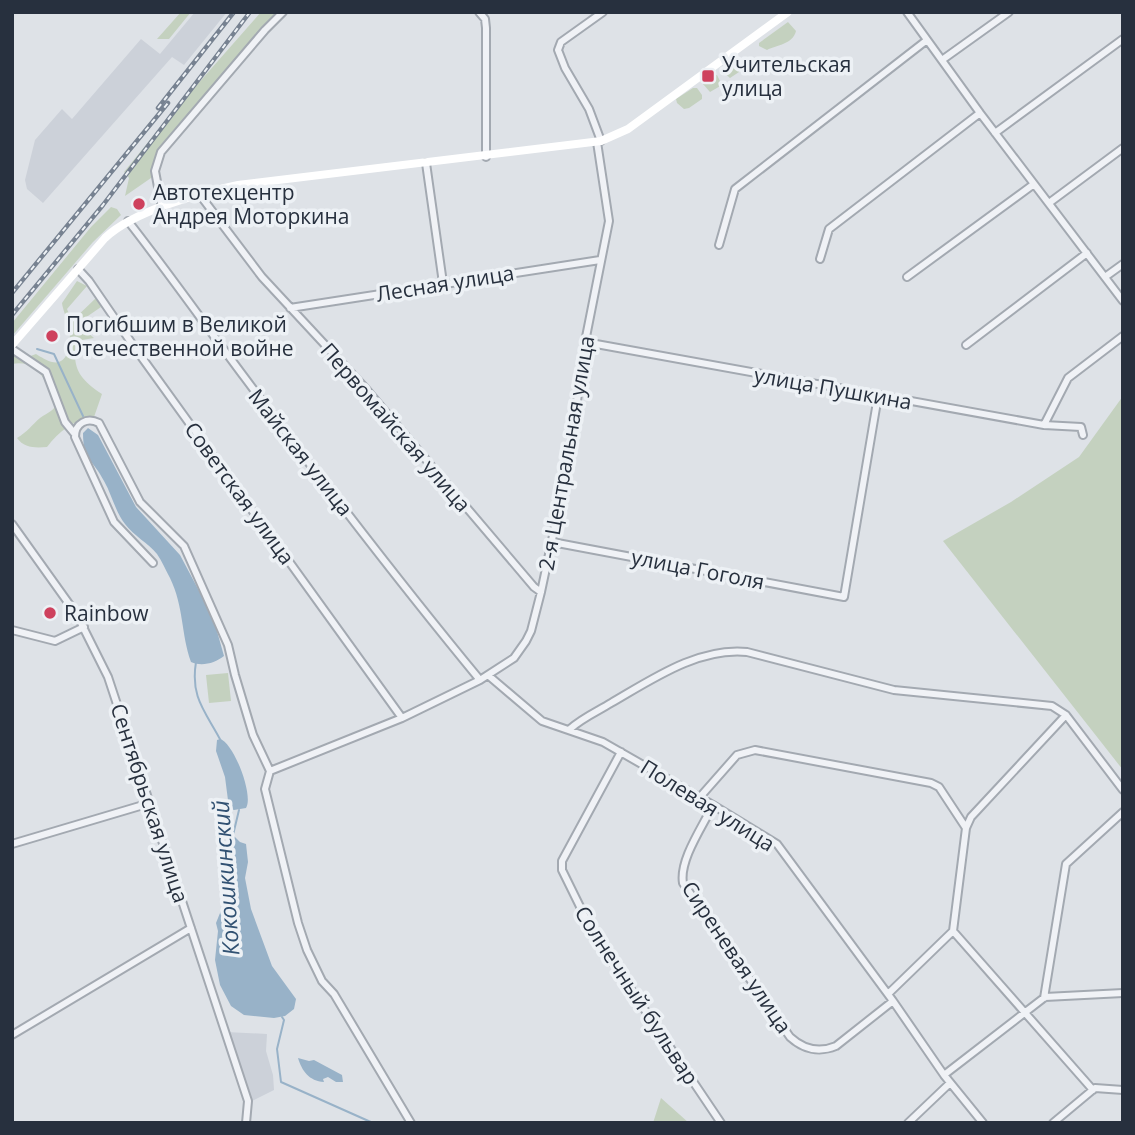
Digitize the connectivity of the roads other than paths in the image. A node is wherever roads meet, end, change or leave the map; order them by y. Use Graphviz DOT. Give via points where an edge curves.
graph roads {
  1 [pos="283,12"];
  2 [pos="479,12"];
  3 [pos="603,12"];
  4 [pos="788,12"];
  5 [pos="907,12"];
  6 [pos="1009,12"];
  7 [pos="1123,39"];
  8 [pos="927,40"];
  9 [pos="942,60"];
  10 [pos="980,113"];
  11 [pos="995,133"];
  12 [pos="599,142"];
  13 [pos="1123,148"];
  14 [pos="486,157"];
  15 [pos="426,163"];
  16 [pos="1034,184"];
  17 [pos="200,195"];
  18 [pos="1049,204"];
  19 [pos="162,208"];
  20 [pos="127,221"];
  21 [pos="719,245"];
  22 [pos="1087,253"];
  23 [pos="820,259"];
  24 [pos="600,260"];
  25 [pos="1123,264"];
  26 [pos="78,269"];
  27 [pos="907,277"];
  28 [pos="1105,277"];
  29 [pos="443,283"];
  30 [pos="1123,301"];
  31 [pos="290,308"];
  32 [pos="1123,336"];
  33 [pos="585,342"];
  34 [pos="966,345"];
  35 [pos="12,347"];
  36 [pos="878,396"];
  37 [pos="1044,425"];
  38 [pos="76,431"];
  39 [pos="1082,431"];
  40 [pos="12,524"];
  41 [pos="552,541"];
  42 [pos="153,563"];
  43 [pos="541,592"];
  44 [pos="84,627"];
  45 [pos="12,630"];
  46 [pos="489,676"];
  47 [pos="480,680"];
  48 [pos="1066,715"];
  49 [pos="402,718"];
  50 [pos="570,729"];
  51 [pos="621,752"];
  52 [pos="270,771"];
  53 [pos="1123,790"];
  54 [pos="700,797"];
  55 [pos="150,803"];
  56 [pos="713,805"];
  57 [pos="1123,812"];
  58 [pos="966,828"];
  59 [pos="12,844"];
  60 [pos="191,928"];
  61 [pos="953,931"];
  62 [pos="1123,993"];
  63 [pos="888,994"];
  64 [pos="1044,998"];
  65 [pos="893,1001"];
  66 [pos="1026,1012"];
  67 [pos="12,1035"];
  68 [pos="944,1075"];
  69 [pos="950,1083"];
  70 [pos="1093,1090"];
  71 [pos="1123,1090"];
  72 [pos="246,1123"];
  73 [pos="411,1123"];
  74 [pos="721,1123"];
  75 [pos="908,1123"];
  76 [pos="983,1123"];
  77 [pos="1053,1123"];
  1 -- 19 [label="street" via="161,152 155,171"];
  2 -- 14 [label="street" via="486,28"];
  3 -- 12 [label="street" via="561,42 558,50 589,109"];
  4 -- 12 [label="street" via="628,129"];
  5 -- 8 [label="street"];
  6 -- 9 [label="street"];
  7 -- 11 [label="street"];
  8 -- 9 [label="street"];
  8 -- 21 [label="street" via="735,189"];
  9 -- 10 [label="street"];
  10 -- 11 [label="street"];
  10 -- 23 [label="street" via="829,229"];
  11 -- 16 [label="street"];
  12 -- 14 [label="street"];
  12 -- 24 [label="street, 2-я Центральная улица" via="609,221"];
  13 -- 18 [label="street"];
  14 -- 15 [label="street"];
  15 -- 17 [label="street" via="260,182"];
  15 -- 29 [label="street"];
  16 -- 18 [label="street"];
  16 -- 27 [label="street"];
  17 -- 19 [label="street"];
  17 -- 31 [label="street, Первомайская улица"];
  18 -- 22 [label="street"];
  19 -- 20 [label="street"];
  20 -- 26 [label="street"];
  20 -- 47 [label="street, Майская улица"];
  22 -- 28 [label="street"];
  22 -- 34 [label="street"];
  24 -- 29 [label="street, Лесная улица"];
  24 -- 33 [label="street, 2-я Центральная улица"];
  25 -- 28 [label="street"];
  26 -- 35 [label="street"];
  26 -- 49 [label="street, Советская улица"];
  28 -- 30 [label="street"];
  29 -- 31 [label="street, Лесная улица"];
  31 -- 43 [label="street, Первомайская улица"];
  32 -- 37 [label="street" via="1068,378"];
  33 -- 36 [label="street, улица Пушкина"];
  33 -- 41 [label="street, 2-я Центральная улица" via="569,460"];
  35 -- 38 [label="street" via="46,372 65,422"];
  36 -- 37 [label="street, улица Пушкина"];
  36 -- 41 [label="street, улица Гоголя" via="844,597"];
  37 -- 39 [label="street, улица Пушкина"];
  38 -- 42 [label="street" via="109,514"];
  38 -- 52 [label="street" via="87,420 99,423 141,502 184,546 228,645 253,735"];
  40 -- 44 [label="street, Сентябрьская улица"];
  41 -- 43 [label="street, 2-я Центральная улица"];
  43 -- 46 [label="street, 2-я Центральная улица" via="521,651"];
  44 -- 45 [label="street" via="55,641"];
  44 -- 55 [label="street, Сентябрьская улица" via="108,677"];
  46 -- 47 [label="street, 2-я Центральная улица"];
  46 -- 50 [label="street, Полевая улица" via="542,721"];
  47 -- 49 [label="street, 2-я Центральная улица"];
  48 -- 50 [label="street" via="1052,706 894,690 737,651 693,660"];
  48 -- 53 [label="street"];
  48 -- 58 [label="street"];
  49 -- 52 [label="street, 2-я Центральная улица"];
  50 -- 51 [label="street, Полевая улица"];
  51 -- 54 [label="street, Полевая улица"];
  51 -- 74 [label="street, Солнечный бульвар" via="562,861 562,870 593,933"];
  52 -- 73 [label="street" via="265,789 307,950"];
  54 -- 56 [label="street, Полевая улица"];
  54 -- 58 [label="street" via="737,755 755,750 931,783 939,787"];
  55 -- 59 [label="street"];
  55 -- 60 [label="street, Сентябрьская улица"];
  56 -- 63 [label="street, Полевая улица" via="777,844"];
  56 -- 65 [label="street, Сиреневая улица" via="684,863 682,883 790,1037 802,1046 825,1050"];
  57 -- 64 [label="street" via="1066,864"];
  58 -- 61 [label="street"];
  60 -- 67 [label="street"];
  60 -- 72 [label="street, Сентябрьская улица" via="248,1101"];
  61 -- 63 [label="street"];
  61 -- 66 [label="street"];
  62 -- 64 [label="street"];
  63 -- 65 [label="street, Полевая улица"];
  64 -- 66 [label="street"];
  65 -- 68 [label="street, Полевая улица"];
  66 -- 68 [label="street"];
  66 -- 70 [label="street"];
  68 -- 69 [label="street, Полевая улица"];
  69 -- 75 [label="street"];
  69 -- 76 [label="street, Полевая улица"];
  70 -- 71 [label="street"];
  70 -- 77 [label="street"];
}
